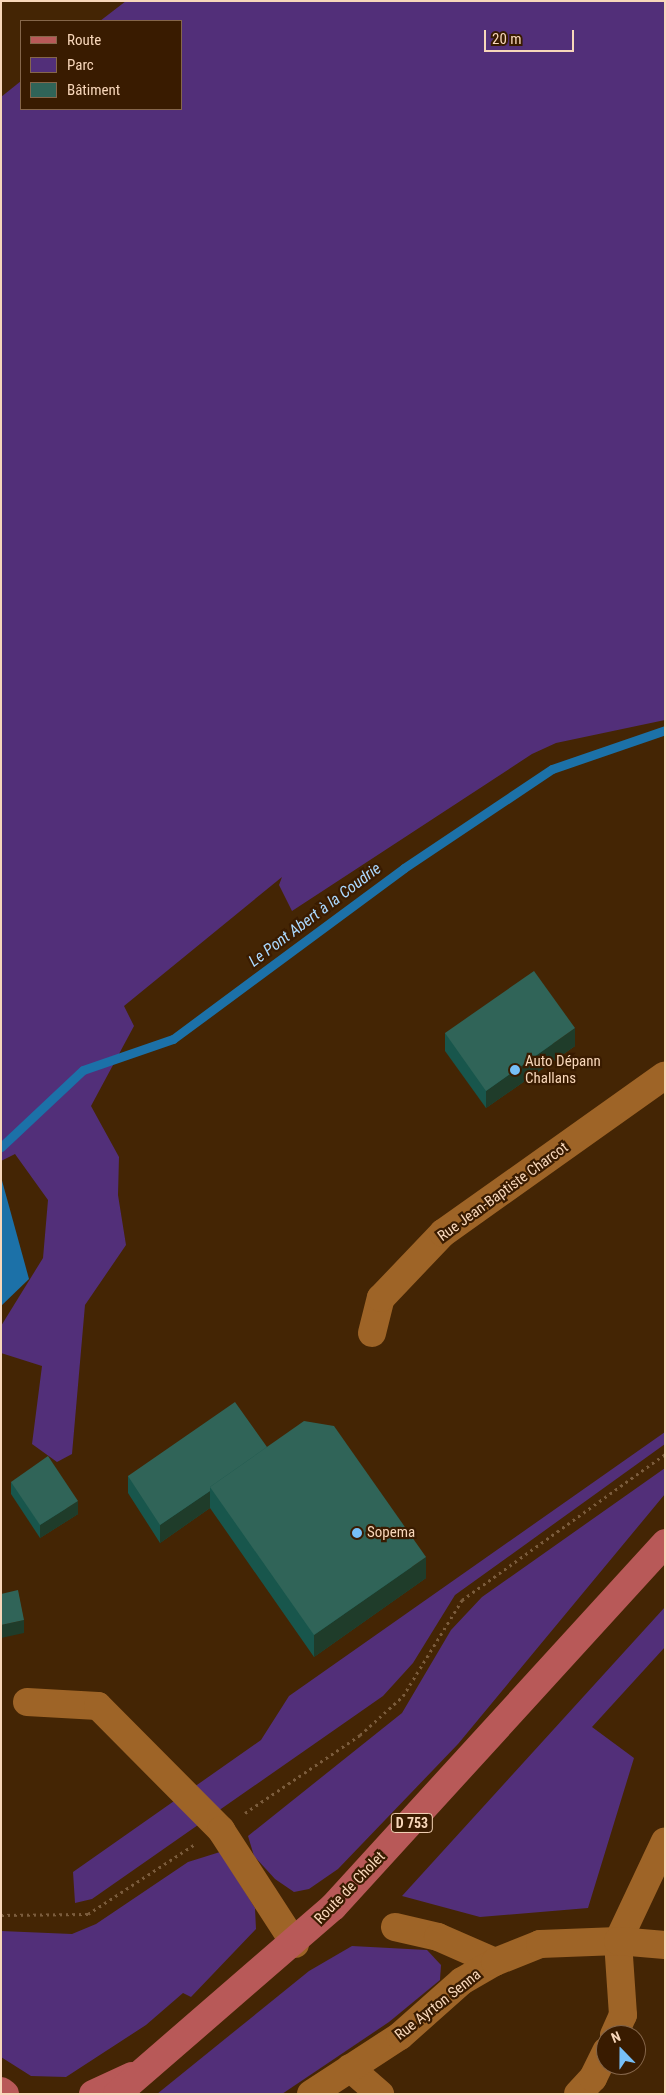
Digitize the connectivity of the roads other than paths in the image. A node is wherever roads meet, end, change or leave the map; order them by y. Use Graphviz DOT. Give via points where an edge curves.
graph roads {
  1 [pos="665,1075"];
  2 [pos="372,1333"];
  3 [pos="665,1543"];
  4 [pos="27,1702"];
  5 [pos="665,1841"];
  6 [pos="395,1927"];
  7 [pos="618,1941"];
  8 [pos="295,1944"];
  9 [pos="665,1945"];
  10 [pos="495,1962"];
  11 [pos="618,2025"];
  12 [pos="350,2068"];
  13 [pos="596,2072"];
  14 [pos="125,2085"];
  15 [pos="1,2091"];
  16 [pos="5,2094"];
  17 [pos="93,2094"];
  18 [pos="311,2094"];
  19 [pos="380,2094"];
  20 [pos="578,2094"];
  1 -- 2 [label="street, Rue Jean-Baptiste Charcot" via="443,1233 381,1298"];
  3 -- 8 [label="main road, Route de Cholet / D 753" via="421,1815"];
  4 -- 8 [label="street" via="98,1706 221,1830"];
  5 -- 7 [label="street"];
  6 -- 10 [label="street" via="438,1937"];
  7 -- 9 [label="street, Rue Ayrton Senna"];
  7 -- 10 [label="street, Rue Ayrton Senna" via="540,1944"];
  7 -- 11 [label="street" via="623,2015"];
  8 -- 14 [label="main road, Route de Cholet / D 753"];
  10 -- 12 [label="street, Rue Ayrton Senna" via="462,1981 400,2036"];
  12 -- 18 [label="street, Rue Ayrton Senna"];
  12 -- 19 [label="street"];
  13 -- 20 [label="street"];
  14 -- 17 [label="main road, Route de Cholet / D 753"];
  15 -- 16 [label="main road"];
}
